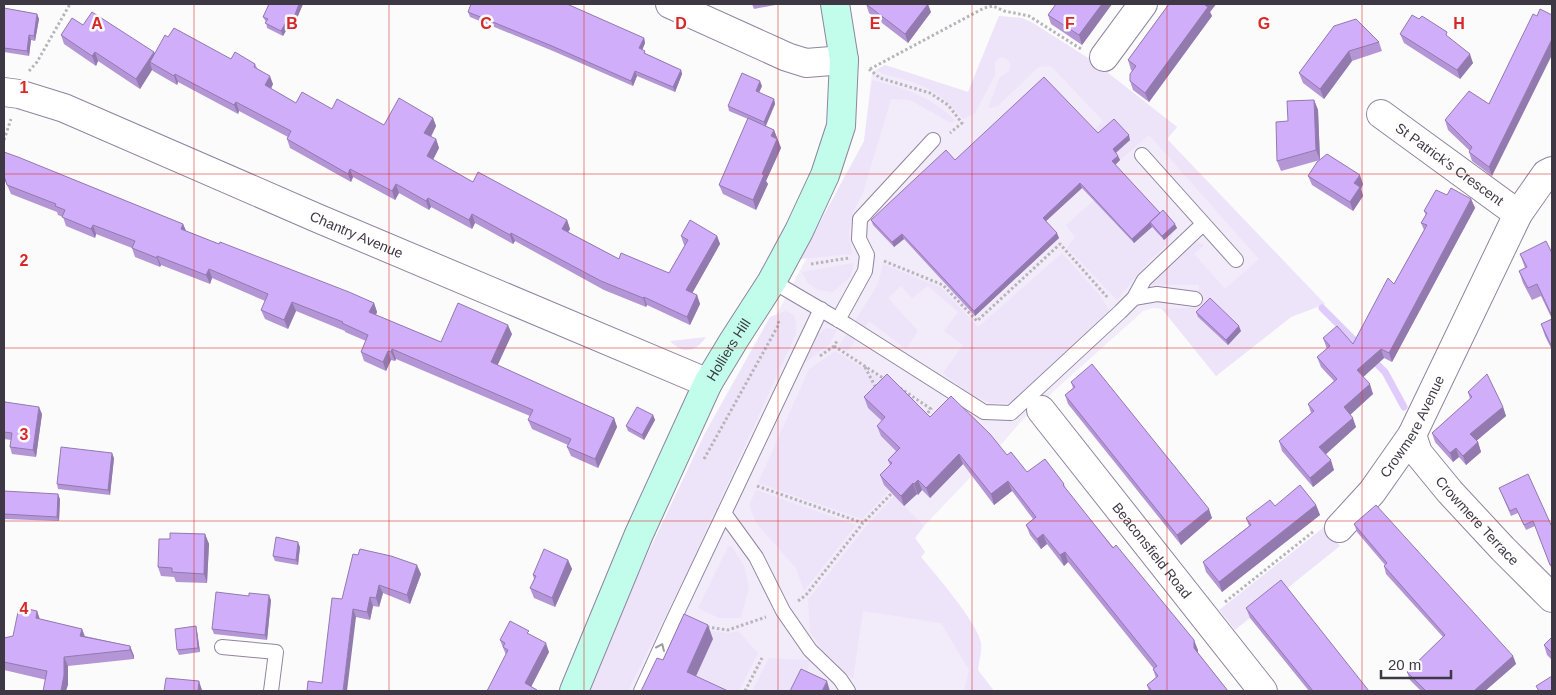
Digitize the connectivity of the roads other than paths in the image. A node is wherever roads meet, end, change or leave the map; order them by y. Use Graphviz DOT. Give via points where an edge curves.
graph roads {
  1 [pos="670,4"];
  2 [pos="835,4"];
  3 [pos="1143,4"];
  4 [pos="1104,56"];
  5 [pos="844,60"];
  6 [pos="4,92"];
  7 [pos="1381,114"];
  8 [pos="933,140"];
  9 [pos="1142,155"];
  10 [pos="1552,171"];
  11 [pos="1518,214"];
  12 [pos="1203,224"];
  13 [pos="1236,260"];
  14 [pos="772,281"];
  15 [pos="1134,298"];
  16 [pos="1194,298"];
  17 [pos="821,309"];
  18 [pos="838,320"];
  19 [pos="708,383"];
  20 [pos="1041,410"];
  21 [pos="1412,435"];
  22 [pos="724,513"];
  23 [pos="1339,528"];
  24 [pos="1552,598"];
  25 [pos="222,647"];
  26 [pos="271,691"];
  27 [pos="574,691"];
  28 [pos="641,691"];
  29 [pos="848,691"];
  30 [pos="1263,691"];
  1 -- 5 [label="street" via="787,57 806,62"];
  2 -- 5 [label="main road, Holliers Hill"];
  3 -- 4 [label="street"];
  5 -- 14 [label="main road, Holliers Hill" via="841,126 825,175"];
  6 -- 19 [label="street, Chantry Avenue" via="64,108"];
  7 -- 11 [label="street, St Patrick's Crescent"];
  8 -- 18 [label="lane" via="860,219 859,239 867,255 865,271"];
  9 -- 12 [label="lane"];
  10 -- 11 [label="street, Crowmere Avenue" via="1546,174"];
  11 -- 21 [label="street, Crowmere Avenue"];
  12 -- 13 [label="lane"];
  12 -- 15 [label="lane" via="1144,280"];
  14 -- 17 [label="lane"];
  14 -- 19 [label="main road, Holliers Hill"];
  15 -- 16 [label="lane" via="1157,294"];
  15 -- 18 [label="lane" via="1011,413 984,412"];
  17 -- 18 [label="lane"];
  17 -- 22 [label="lane"];
  19 -- 27 [label="main road, Holliers Hill" via="639,534"];
  20 -- 30 [label="street, Beaconsfield Road"];
  21 -- 23 [label="street, Crowmere Avenue" via="1372,492"];
  21 -- 24 [label="street, Crowmere Terrace" via="1418,453 1450,492"];
  28 -- 22 [label="lane, one-way"];
  22 -- 29 [label="lane" via="756,557 783,611 810,650"];
  25 -- 26 [label="lane" via="276,652"];
}
